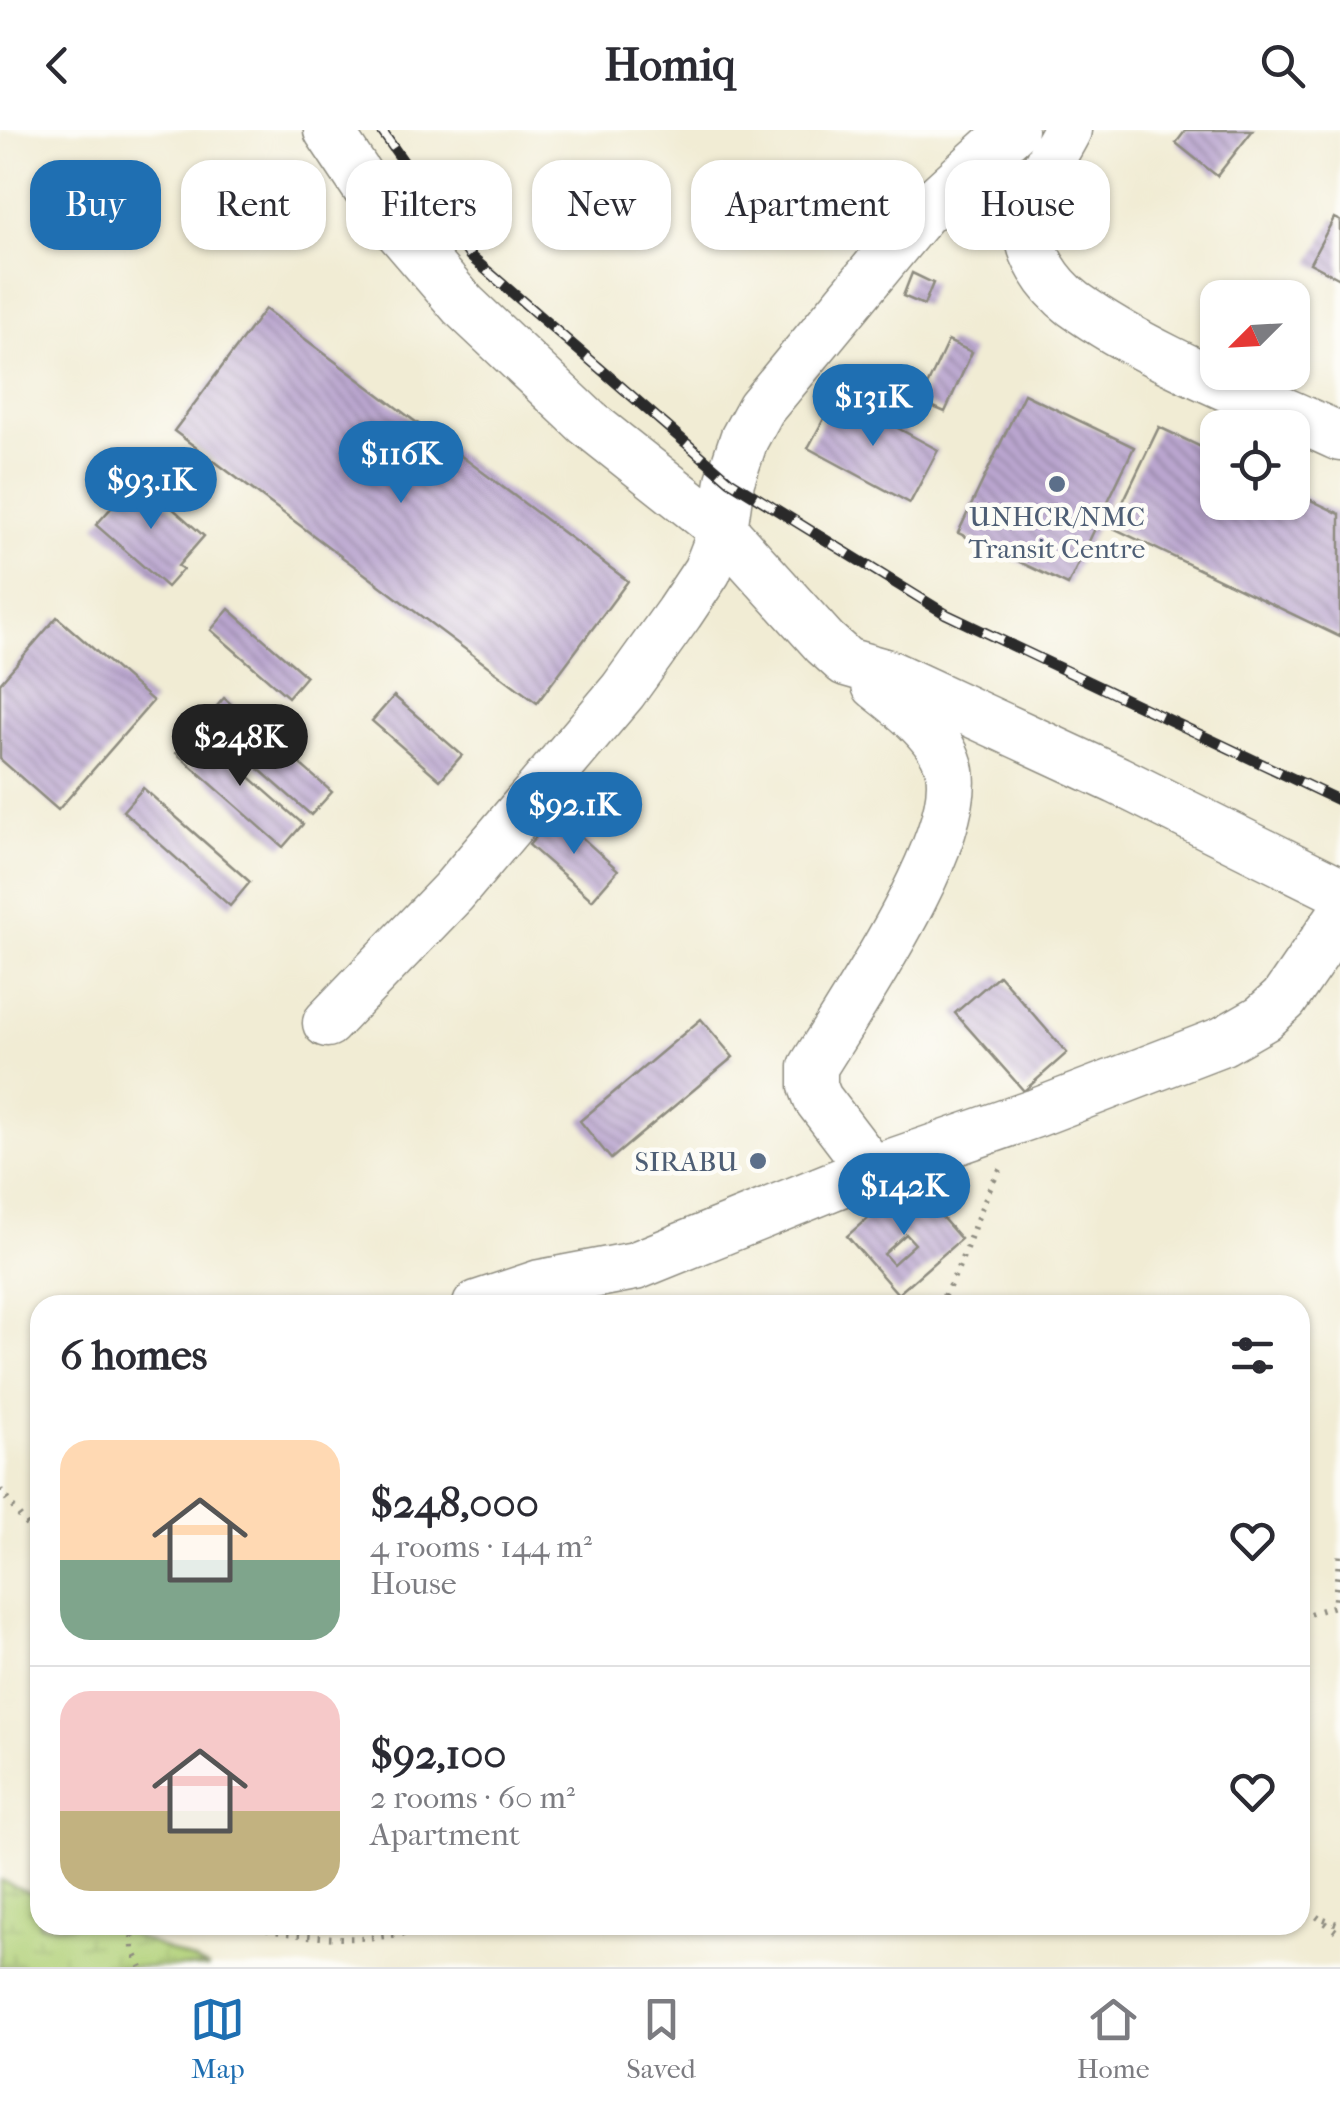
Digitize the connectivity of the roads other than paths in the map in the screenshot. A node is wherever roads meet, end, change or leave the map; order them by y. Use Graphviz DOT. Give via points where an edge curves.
graph roads {
  1 [pos="328,130"];
  2 [pos="1013,130"];
  3 [pos="1067,130"];
  4 [pos="1340,437"];
  5 [pos="723,530"];
  6 [pos="846,662"];
  7 [pos="1340,891"];
  8 [pos="1340,917"];
  9 [pos="327,1022"];
  10 [pos="872,1170"];
  11 [pos="507,1295"];
  1 -- 5 [label="street" via="382,211 463,304 588,423"];
  2 -- 5 [label="street" via="922,212 761,408 730,481"];
  3 -- 4 [label="street" via="1037,187 1028,222 1038,266 1072,302 1142,345"];
  5 -- 6 [label="street"];
  5 -- 9 [label="street" via="706,571 623,690 453,892"];
  6 -- 7 [label="street" via="888,674 1117,780"];
  6 -- 10 [label="street" via="914,715 946,758 951,788 906,918 813,1068 818,1099"];
  8 -- 10 [label="street" via="1284,999 1223,1040"];
  10 -- 11 [label="street" via="635,1266"];
}
